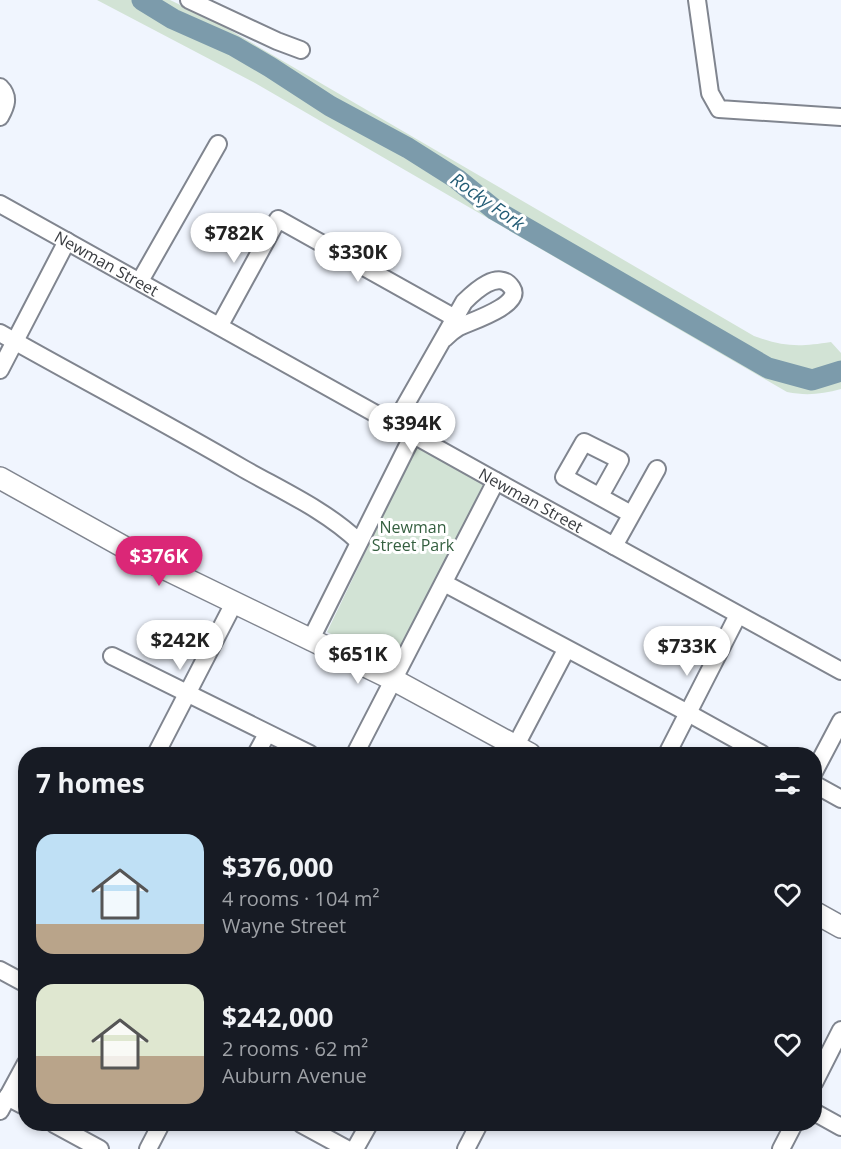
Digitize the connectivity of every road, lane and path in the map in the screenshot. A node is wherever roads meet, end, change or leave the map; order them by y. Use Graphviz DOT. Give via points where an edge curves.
graph roads {
  1 [pos="189,0"];
  2 [pos="697,0"];
  3 [pos="301,50"];
  4 [pos="0,87"];
  5 [pos="2,113"];
  6 [pos="841,117"];
  7 [pos="218,144"];
  8 [pos="0,204"];
  9 [pos="66,241"];
  10 [pos="140,281"];
  11 [pos="455,318"];
  12 [pos="219,325"];
  13 [pos="7,337"];
  14 [pos="444,339"];
  15 [pos="0,370"];
  16 [pos="394,424"];
  17 [pos="413,435"];
  18 [pos="657,469"];
  19 [pos="0,479"];
  20 [pos="495,481"];
  21 [pos="600,496"];
  22 [pos="632,514"];
  23 [pos="359,542"];
  24 [pos="614,546"];
  25 [pos="444,583"];
  26 [pos="234,603"];
  27 [pos="738,615"];
  28 [pos="310,640"];
  29 [pos="566,650"];
  30 [pos="112,656"];
  31 [pos="841,671"];
  32 [pos="394,680"];
  33 [pos="188,693"];
  34 [pos="688,713"];
  35 [pos="841,721"];
  36 [pos="267,734"];
  37 [pos="160,747"];
  38 [pos="260,747"];
  39 [pos="295,747"];
  40 [pos="359,747"];
  41 [pos="515,747"];
  42 [pos="524,747"];
  43 [pos="671,747"];
  44 [pos="749,747"];
  45 [pos="822,757"];
  46 [pos="822,788"];
  47 [pos="841,799"];
  48 [pos="822,916"];
  49 [pos="841,927"];
  50 [pos="0,970"];
  51 [pos="18,980"];
  52 [pos="841,1030"];
  53 [pos="822,1067"];
  54 [pos="18,1075"];
  55 [pos="4,1097"];
  56 [pos="18,1103"];
  57 [pos="822,1116"];
  58 [pos="841,1127"];
  59 [pos="67,1131"];
  60 [pos="157,1131"];
  61 [pos="314,1131"];
  62 [pos="365,1131"];
  63 [pos="475,1131"];
  64 [pos="790,1131"];
  65 [pos="100,1149"];
  66 [pos="147,1149"];
  67 [pos="347,1149"];
  68 [pos="355,1149"];
  69 [pos="466,1149"];
  70 [pos="781,1149"];
  1 -- 3 [label="street"];
  2 -- 6 [label="street" via="710,93 719,109"];
  4 -- 5 [label="street" via="7,99"];
  7 -- 10 [label="street"];
  8 -- 9 [label="street, Newman Street"];
  9 -- 10 [label="street, Newman Street"];
  9 -- 13 [label="street"];
  10 -- 12 [label="street, Newman Street"];
  11 -- 12 [label="street" via="278,219"];
  11 -- 14 [label="street"];
  11 -- 14 [label="street" via="464,302 484,285 493,281 512,287 513,298 508,302 460,326"];
  12 -- 16 [label="street, Newman Street"];
  13 -- 15 [label="street"];
  13 -- 23 [label="street" via="321,513"];
  14 -- 16 [label="street"];
  16 -- 17 [label="street, Newman Street"];
  17 -- 20 [label="street, Newman Street"];
  17 -- 23 [label="street"];
  18 -- 22 [label="street"];
  19 -- 26 [label="main road"];
  20 -- 24 [label="street, Newman Street"];
  20 -- 25 [label="street"];
  21 -- 22 [label="street"];
  22 -- 24 [label="street"];
  23 -- 28 [label="street"];
  24 -- 27 [label="street, Newman Street"];
  25 -- 29 [label="street"];
  25 -- 32 [label="street"];
  26 -- 28 [label="main road"];
  26 -- 33 [label="street"];
  27 -- 31 [label="street, Newman Street"];
  27 -- 34 [label="street"];
  28 -- 32 [label="main road"];
  29 -- 34 [label="street"];
  29 -- 42 [label="street"];
  30 -- 33 [label="street"];
  32 -- 40 [label="street"];
  32 -- 41 [label="main road"];
  33 -- 36 [label="street"];
  33 -- 37 [label="street"];
  34 -- 43 [label="street"];
  34 -- 44 [label="street"];
  35 -- 45 [label="street"];
  36 -- 38 [label="street"];
  36 -- 39 [label="street"];
  46 -- 47 [label="street"];
  48 -- 49 [label="main road"];
  50 -- 51 [label="street"];
  52 -- 53 [label="street"];
  54 -- 55 [label="street"];
  55 -- 56 [label="street"];
  57 -- 58 [label="street"];
  59 -- 65 [label="street"];
  60 -- 66 [label="street"];
  61 -- 67 [label="street"];
  62 -- 68 [label="street"];
  63 -- 69 [label="street"];
  64 -- 70 [label="street"];
}
